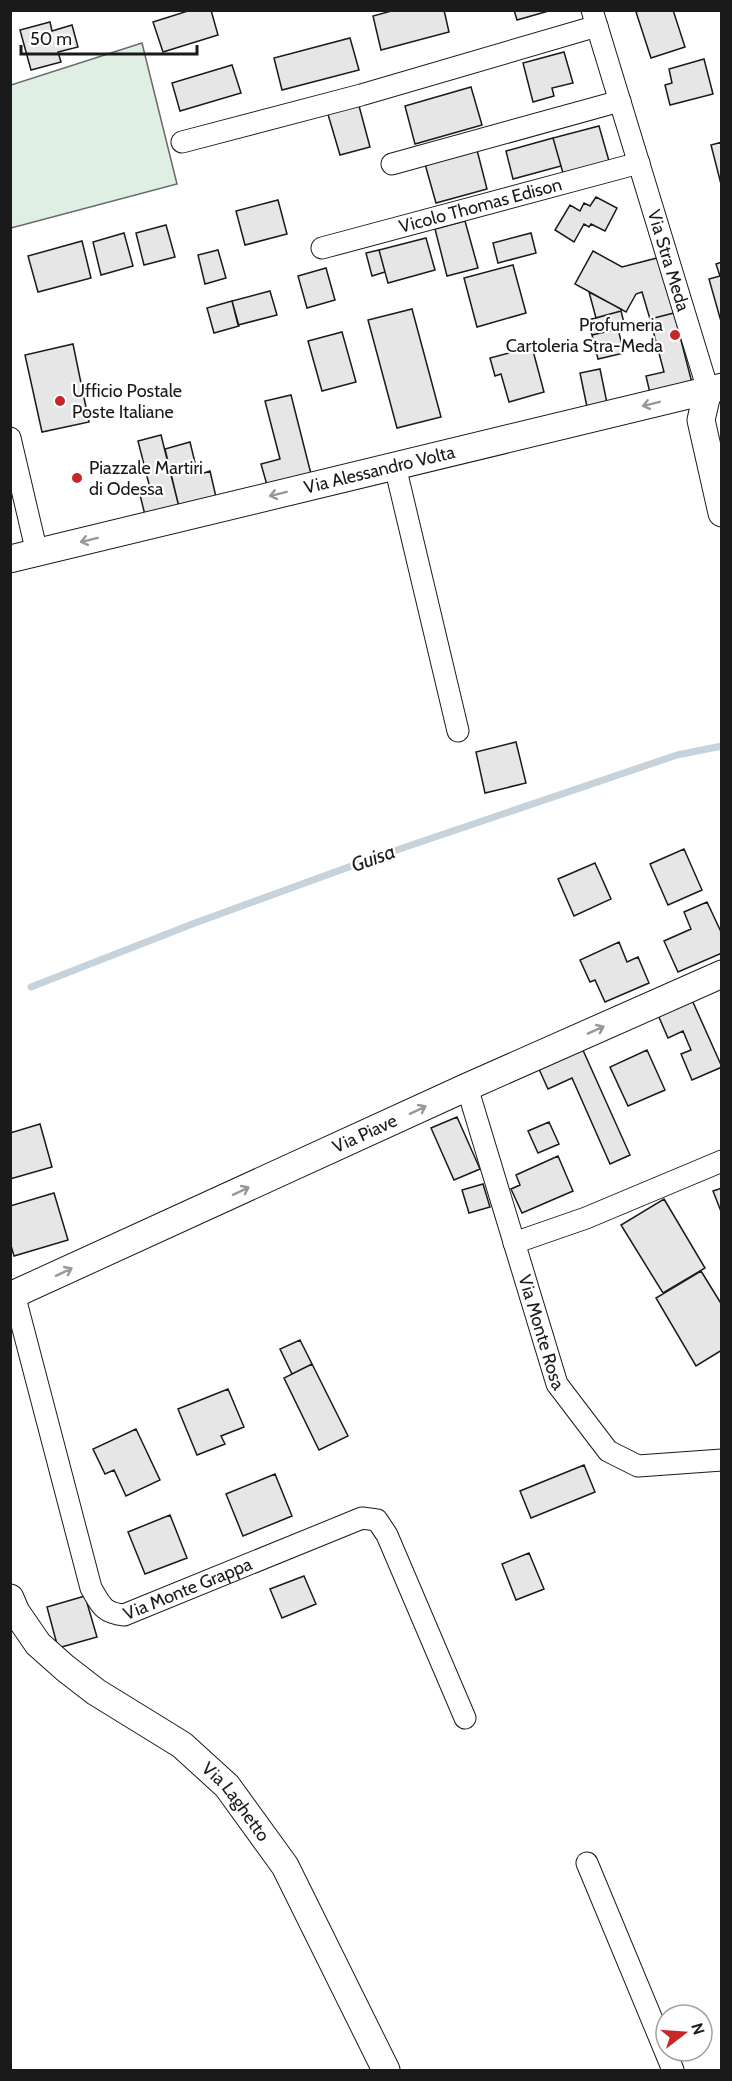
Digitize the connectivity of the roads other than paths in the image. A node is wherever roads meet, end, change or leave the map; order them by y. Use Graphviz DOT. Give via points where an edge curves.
graph roads {
  1 [pos="595,18"];
  2 [pos="620,101"];
  3 [pos="182,142"];
  4 [pos="639,163"];
  5 [pos="392,164"];
  6 [pos="322,248"];
  7 [pos="715,388"];
  8 [pos="10,438"];
  9 [pos="395,466"];
  10 [pos="722,513"];
  11 [pos="37,553"];
  12 [pos="10,559"];
  13 [pos="458,731"];
  14 [pos="722,974"];
  15 [pos="467,1087"];
  16 [pos="722,1161"];
  17 [pos="514,1243"];
  18 [pos="12,1295"];
  19 [pos="722,1461"];
  20 [pos="10,1598"];
  21 [pos="465,1718"];
  22 [pos="587,1863"];
  23 [pos="386,2070"];
  24 [pos="673,2070"];
  1 -- 2 [label="street, Via Stra Meda"];
  1 -- 3 [label="street" via="361,95"];
  2 -- 4 [label="street, Via Stra Meda"];
  2 -- 5 [label="street"];
  4 -- 6 [label="street, Vicolo Thomas Edison"];
  4 -- 7 [label="street, Via Stra Meda"];
  7 -- 9 [label="street, Via Alessandro Volta, one-way"];
  7 -- 10 [label="street" via="701,420"];
  8 -- 11 [label="street"];
  9 -- 11 [label="street, Via Alessandro Volta, one-way"];
  9 -- 13 [label="street"];
  11 -- 12 [label="street, Via Alessandro Volta"];
  15 -- 14 [label="street, Via Piave, one-way"];
  15 -- 17 [label="street, Via Monte Rosa"];
  18 -- 15 [label="street, Via Piave, one-way"];
  16 -- 17 [label="street" via="586,1218"];
  17 -- 19 [label="street, Via Monte Rosa" via="557,1384 608,1451 638,1466"];
  18 -- 21 [label="street, Via Monte Grappa" via="91,1588 103,1609 124,1614 362,1518 377,1520 387,1535"];
  20 -- 23 [label="street, Via Laghetto" via="38,1644 64,1668 182,1745 227,1786 285,1866"];
  22 -- 24 [label="street"];
}
